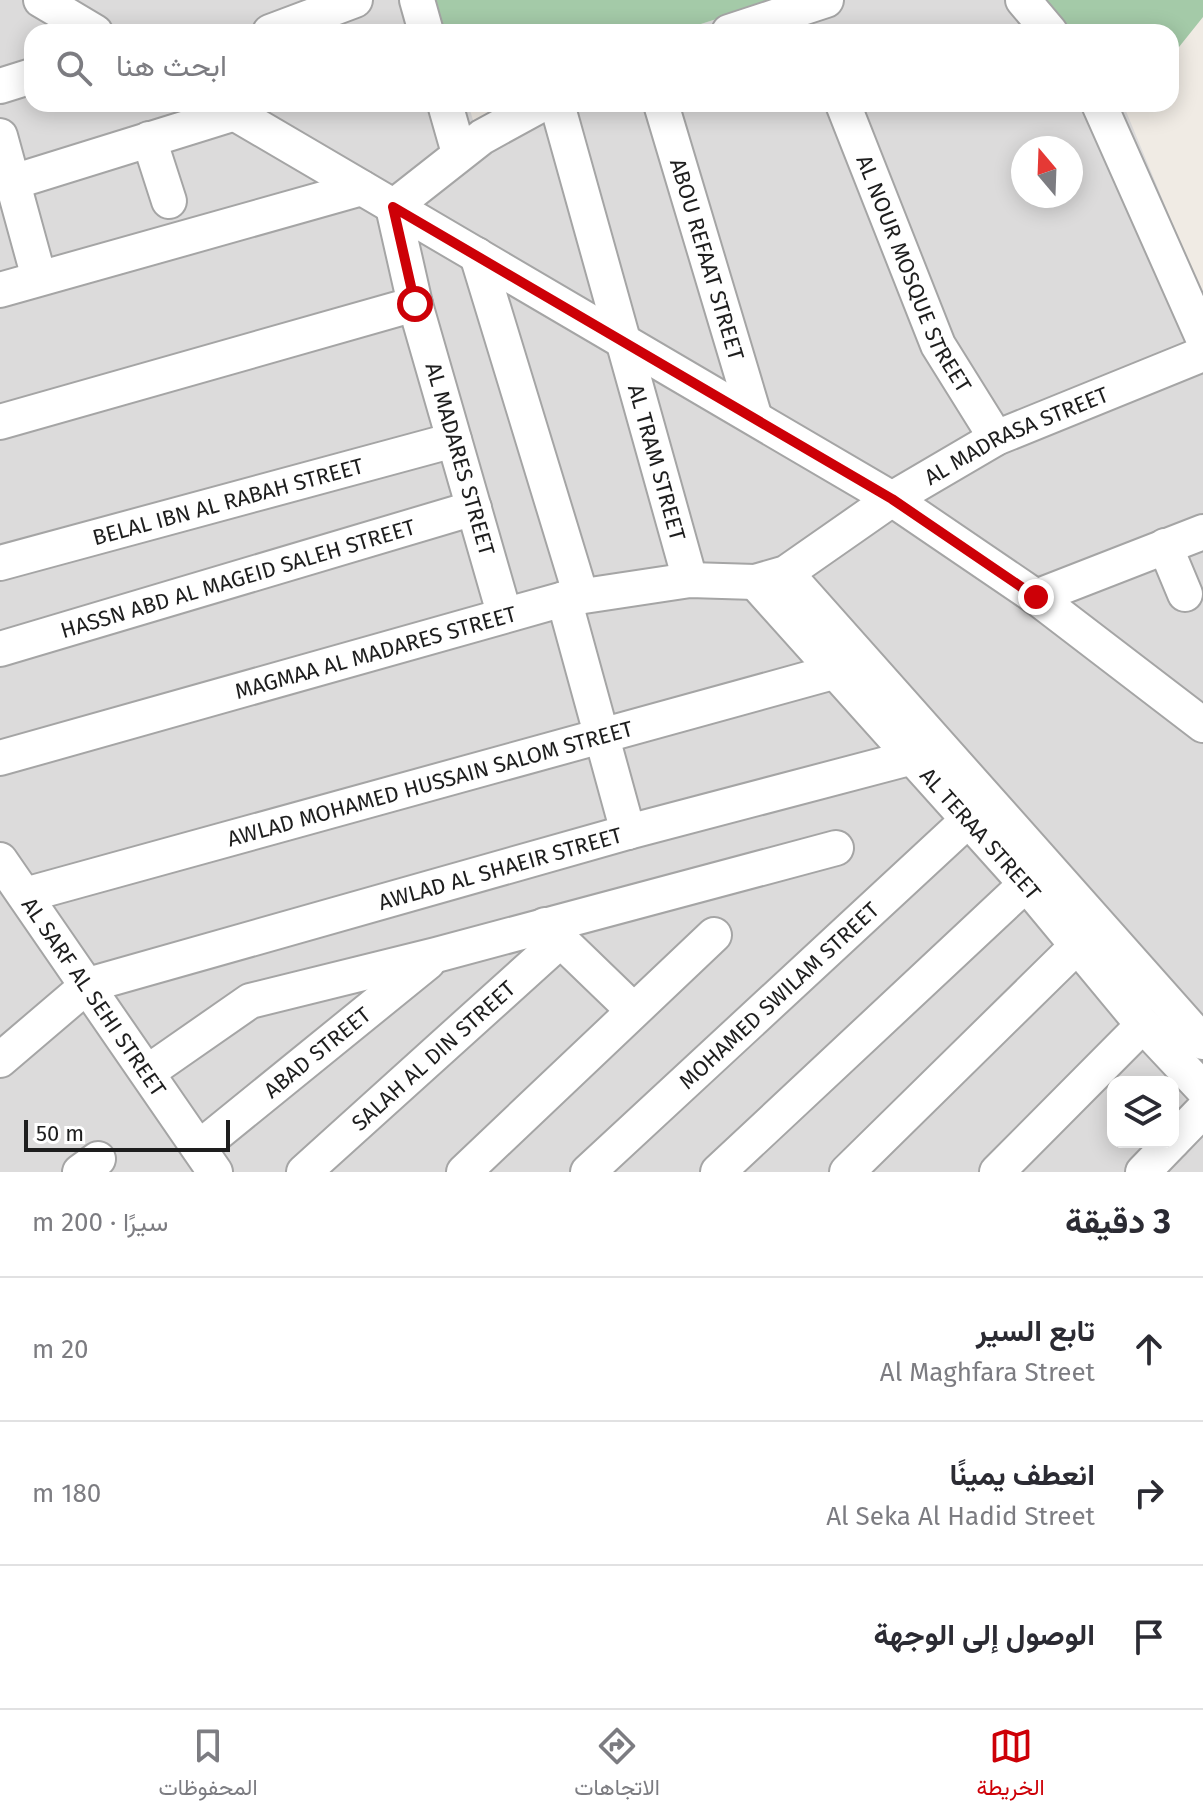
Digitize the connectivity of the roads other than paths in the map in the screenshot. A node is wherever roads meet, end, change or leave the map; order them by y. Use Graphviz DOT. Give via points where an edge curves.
graph roads {
  1 [pos="41,0"];
  2 [pos="355,0"];
  3 [pos="417,0"];
  4 [pos="1023,0"];
  5 [pos="816,13"];
  6 [pos="82,24"];
  7 [pos="291,24"];
  8 [pos="424,24"];
  9 [pos="766,24"];
  10 [pos="1043,24"];
  11 [pos="24,78"];
  12 [pos="0,86"];
  13 [pos="217,112"];
  14 [pos="234,112"];
  15 [pos="447,112"];
  16 [pos="526,112"];
  17 [pos="559,112"];
  18 [pos="663,112"];
  19 [pos="846,112"];
  20 [pos="1103,112"];
  21 [pos="0,136"];
  22 [pos="149,139"];
  23 [pos="459,153"];
  24 [pos="13,182"];
  25 [pos="362,188"];
  26 [pos="169,201"];
  27 [pos="393,207"];
  28 [pos="477,255"];
  29 [pos="39,278"];
  30 [pos="0,290"];
  31 [pos="415,304"];
  32 [pos="1203,338"];
  33 [pos="624,343"];
  34 [pos="1203,354"];
  35 [pos="754,415"];
  36 [pos="0,422"];
  37 [pos="996,438"];
  38 [pos="454,440"];
  39 [pos="892,499"];
  40 [pos="474,508"];
  41 [pos="1202,535"];
  42 [pos="1165,546"];
  43 [pos="0,563"];
  44 [pos="771,577"];
  45 [pos="690,580"];
  46 [pos="1185,594"];
  47 [pos="572,597"];
  48 [pos="1036,597"];
  49 [pos="504,613"];
  50 [pos="0,649"];
  51 [pos="833,672"];
  52 [pos="1197,712"];
  53 [pos="602,737"];
  54 [pos="913,757"];
  55 [pos="0,758"];
  56 [pos="968,820"];
  57 [pos="628,832"];
  58 [pos="836,848"];
  59 [pos="0,860"];
  60 [pos="1026,884"];
  61 [pos="25,895"];
  62 [pos="553,932"];
  63 [pos="714,935"];
  64 [pos="1077,946"];
  65 [pos="436,955"];
  66 [pos="88,985"];
  67 [pos="633,1010"];
  68 [pos="1143,1025"];
  69 [pos="1200,1034"];
  70 [pos="2,1053"];
  71 [pos="148,1072"];
  72 [pos="1203,1089"];
  73 [pos="1203,1110"];
  74 [pos="1179,1134"];
  75 [pos="1165,1148"];
  76 [pos="207,1160"];
  77 [pos="304,1172"];
  78 [pos="464,1172"];
  79 [pos="588,1172"];
  80 [pos="718,1172"];
  81 [pos="847,1172"];
  82 [pos="997,1172"];
  83 [pos="1143,1172"];
  1 -- 6 [label="street"];
  2 -- 7 [label="street"];
  3 -- 8 [label="street"];
  4 -- 10 [label="street"];
  5 -- 9 [label="street"];
  11 -- 12 [label="street"];
  13 -- 22 [label="street"];
  14 -- 25 [label="street"];
  15 -- 23 [label="street"];
  16 -- 23 [label="street"];
  17 -- 33 [label="street, AL TRAM STREET"];
  18 -- 35 [label="street, ABOU REFAAT STREET"];
  19 -- 37 [label="street, AL NOUR MOSQUE STREET" via="943,355"];
  20 -- 32 [label="street"];
  21 -- 24 [label="street"];
  22 -- 24 [label="street"];
  22 -- 26 [label="street"];
  23 -- 27 [label="street"];
  24 -- 29 [label="street"];
  25 -- 27 [label="street"];
  25 -- 29 [label="street"];
  27 -- 28 [label="street"];
  27 -- 31 [label="street, AL MADARES STREET"];
  28 -- 33 [label="street"];
  28 -- 47 [label="street"];
  29 -- 30 [label="street"];
  31 -- 36 [label="street"];
  31 -- 38 [label="street, AL MADARES STREET"];
  33 -- 35 [label="street"];
  33 -- 45 [label="street, AL TRAM STREET"];
  34 -- 37 [label="street, AL MADRASA STREET"];
  35 -- 39 [label="street"];
  37 -- 39 [label="street, AL MADRASA STREET"];
  38 -- 40 [label="street, AL MADARES STREET"];
  38 -- 43 [label="street, BELAL IBN AL RABAH STREET"];
  39 -- 44 [label="street, AL MADRASA STREET"];
  39 -- 48 [label="street"];
  40 -- 49 [label="street, AL MADARES STREET"];
  40 -- 50 [label="street, HASSN ABD AL MAGEID SALEH STREET"];
  41 -- 42 [label="street"];
  42 -- 46 [label="street"];
  42 -- 48 [label="street"];
  44 -- 45 [label="street, MAGMAA AL MADARES STREET"];
  44 -- 51 [label="street, AL TERAA STREET"];
  44 -- 69 [label="street, AL TERAA STREET"];
  45 -- 47 [label="street, MAGMAA AL MADARES STREET"];
  47 -- 49 [label="street, MAGMAA AL MADARES STREET"];
  47 -- 53 [label="street"];
  48 -- 52 [label="street"];
  49 -- 55 [label="street, MAGMAA AL MADARES STREET"];
  51 -- 53 [label="street, AWLAD MOHAMED HUSSAIN SALOM STREET"];
  51 -- 54 [label="street, AL TERAA STREET"];
  53 -- 57 [label="street"];
  53 -- 61 [label="street, AWLAD MOHAMED HUSSAIN SALOM STREET"];
  54 -- 56 [label="street, AL TERAA STREET"];
  54 -- 57 [label="street, AWLAD AL SHAEIR STREET"];
  56 -- 60 [label="street, AL TERAA STREET"];
  56 -- 79 [label="street, MOHAMED SWILAM STREET"];
  57 -- 66 [label="street, AWLAD AL SHAEIR STREET"];
  58 -- 62 [label="street"];
  59 -- 61 [label="street, AL SARF AL SEHI STREET"];
  60 -- 64 [label="street, AL TERAA STREET"];
  60 -- 80 [label="street"];
  61 -- 66 [label="street, AL SARF AL SEHI STREET"];
  62 -- 65 [label="street"];
  62 -- 67 [label="street"];
  62 -- 77 [label="street, SALAH AL DIN STREET"];
  63 -- 67 [label="street"];
  64 -- 68 [label="street, AL TERAA STREET"];
  64 -- 81 [label="street"];
  65 -- 71 [label="street" via="250,1001"];
  65 -- 76 [label="street, ABAD STREET"];
  66 -- 70 [label="street"];
  66 -- 71 [label="street, AL SARF AL SEHI STREET"];
  67 -- 78 [label="street"];
  68 -- 72 [label="street, AL TERAA STREET"];
  68 -- 82 [label="street"];
  71 -- 76 [label="street, AL SARF AL SEHI STREET"];
  73 -- 74 [label="street"];
  75 -- 83 [label="street"];
}
